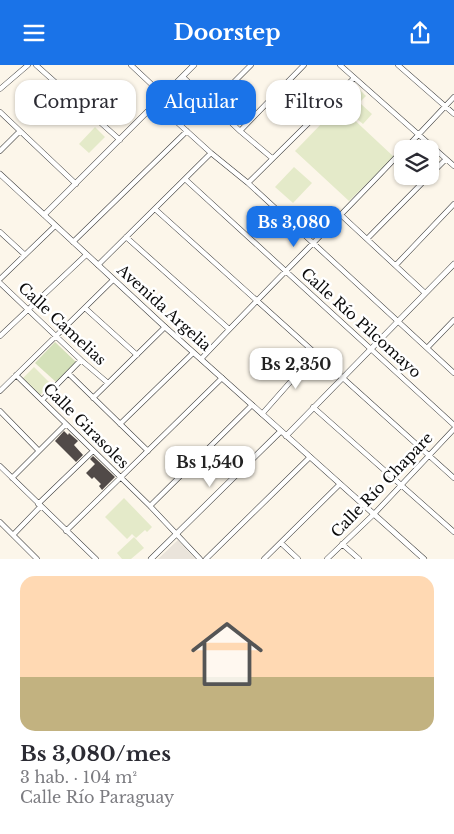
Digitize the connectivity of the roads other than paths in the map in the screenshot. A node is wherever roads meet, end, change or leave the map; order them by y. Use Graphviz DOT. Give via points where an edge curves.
graph roads {
  1 [pos="28,65"];
  2 [pos="36,65"];
  3 [pos="131,65"];
  4 [pos="194,65"];
  5 [pos="251,65"];
  6 [pos="304,65"];
  7 [pos="340,65"];
  8 [pos="398,65"];
  9 [pos="183,77"];
  10 [pos="354,78"];
  11 [pos="147,80"];
  12 [pos="180,80"];
  13 [pos="186,80"];
  14 [pos="236,80"];
  15 [pos="0,89"];
  16 [pos="454,97"];
  17 [pos="445,107"];
  18 [pos="0,112"];
  19 [pos="454,114"];
  20 [pos="146,115"];
  21 [pos="181,125"];
  22 [pos="234,125"];
  23 [pos="20,131"];
  24 [pos="188,131"];
  25 [pos="240,131"];
  26 [pos="418,135"];
  27 [pos="120,140"];
  28 [pos="413,140"];
  29 [pos="0,151"];
  30 [pos="211,153"];
  31 [pos="272,158"];
  32 [pos="446,159"];
  33 [pos="394,160"];
  34 [pos="439,166"];
  35 [pos="454,166"];
  36 [pos="0,175"];
  37 [pos="185,179"];
  38 [pos="248,183"];
  39 [pos="76,184"];
  40 [pos="419,185"];
  41 [pos="454,205"];
  42 [pos="155,209"];
  43 [pos="44,215"];
  44 [pos="341,215"];
  45 [pos="55,226"];
  46 [pos="0,232"];
  47 [pos="126,237"];
  48 [pos="367,239"];
  49 [pos="73,242"];
  50 [pos="313,243"];
  51 [pos="25,255"];
  52 [pos="86,255"];
  53 [pos="454,264"];
  54 [pos="98,265"];
  55 [pos="396,265"];
  56 [pos="284,271"];
  57 [pos="0,279"];
  58 [pos="114,280"];
  59 [pos="0,283"];
  60 [pos="425,293"];
  61 [pos="256,300"];
  62 [pos="85,309"];
  63 [pos="28,310"];
  64 [pos="454,320"];
  65 [pos="398,321"];
  66 [pos="165,327"];
  67 [pos="228,329"];
  68 [pos="0,336"];
  69 [pos="56,337"];
  70 [pos="427,348"];
  71 [pos="372,349"];
  72 [pos="193,353"];
  73 [pos="315,354"];
  74 [pos="137,355"];
  75 [pos="200,359"];
  76 [pos="81,361"];
  77 [pos="454,373"];
  78 [pos="68,374"];
  79 [pos="16,375"];
  80 [pos="343,377"];
  81 [pos="222,378"];
  82 [pos="108,383"];
  83 [pos="0,391"];
  84 [pos="94,398"];
  85 [pos="42,400"];
  86 [pos="252,405"];
  87 [pos="313,407"];
  88 [pos="0,411"];
  89 [pos="262,414"];
  90 [pos="120,423"];
  91 [pos="66,424"];
  92 [pos="454,425"];
  93 [pos="454,429"];
  94 [pos="281,431"];
  95 [pos="286,436"];
  96 [pos="39,451"];
  97 [pos="93,451"];
  98 [pos="148,451"];
  99 [pos="429,455"];
  100 [pos="310,457"];
  101 [pos="0,466"];
  102 [pos="121,478"];
  103 [pos="454,478"];
  104 [pos="12,479"];
  105 [pos="340,484"];
  106 [pos="401,485"];
  107 [pos="40,505"];
  108 [pos="150,506"];
  109 [pos="374,514"];
  110 [pos="1,524"];
  111 [pos="66,531"];
  112 [pos="454,532"];
  113 [pos="13,535"];
  114 [pos="177,535"];
  115 [pos="281,543"];
  116 [pos="342,544"];
  117 [pos="37,559"];
  118 [pos="96,559"];
  119 [pos="151,559"];
  120 [pos="200,559"];
  121 [pos="206,559"];
  122 [pos="264,559"];
  123 [pos="298,559"];
  124 [pos="327,559"];
  125 [pos="359,559"];
  126 [pos="424,559"];
  1 -- 15 [label="street"];
  2 -- 27 [label="street"];
  3 -- 11 [label="street"];
  4 -- 9 [label="street"];
  5 -- 14 [label="street"];
  6 -- 25 [label="street"];
  7 -- 10 [label="street"];
  8 -- 17 [label="street"];
  9 -- 12 [label="street"];
  9 -- 13 [label="street"];
  10 -- 26 [label="street"];
  10 -- 31 [label="street"];
  16 -- 17 [label="street"];
  17 -- 19 [label="street"];
  17 -- 26 [label="street"];
  18 -- 23 [label="street"];
  20 -- 27 [label="street"];
  21 -- 24 [label="street"];
  22 -- 25 [label="street"];
  23 -- 29 [label="street"];
  23 -- 39 [label="street"];
  24 -- 30 [label="street"];
  24 -- 49 [label="street"];
  25 -- 31 [label="street"];
  26 -- 28 [label="street"];
  26 -- 32 [label="street"];
  27 -- 39 [label="street"];
  30 -- 37 [label="street"];
  30 -- 38 [label="street"];
  31 -- 38 [label="street"];
  32 -- 34 [label="street"];
  32 -- 35 [label="street"];
  33 -- 44 [label="street"];
  36 -- 43 [label="street, Avenida Argelia"];
  37 -- 42 [label="street"];
  37 -- 56 [label="street, Calle Río Pilcomayo"];
  38 -- 50 [label="street"];
  39 -- 43 [label="street"];
  40 -- 48 [label="street"];
  41 -- 55 [label="street"];
  42 -- 47 [label="street"];
  42 -- 61 [label="street"];
  43 -- 45 [label="street, Avenida Argelia"];
  44 -- 48 [label="street"];
  44 -- 50 [label="street"];
  45 -- 49 [label="street, Avenida Argelia"];
  45 -- 51 [label="street"];
  46 -- 51 [label="street"];
  47 -- 54 [label="street"];
  47 -- 67 [label="street"];
  48 -- 55 [label="street"];
  49 -- 52 [label="street, Avenida Argelia"];
  50 -- 56 [label="street"];
  50 -- 65 [label="street"];
  51 -- 57 [label="street"];
  52 -- 54 [label="street, Avenida Argelia"];
  52 -- 63 [label="street"];
  53 -- 60 [label="street"];
  54 -- 58 [label="street, Avenida Argelia"];
  55 -- 60 [label="street"];
  56 -- 61 [label="street"];
  56 -- 71 [label="street, Calle Río Pilcomayo"];
  58 -- 62 [label="street"];
  58 -- 66 [label="street, Avenida Argelia"];
  59 -- 63 [label="street, Calle Camelias"];
  60 -- 65 [label="street"];
  61 -- 67 [label="street"];
  61 -- 73 [label="street"];
  62 -- 69 [label="street"];
  62 -- 74 [label="street"];
  63 -- 68 [label="street"];
  63 -- 69 [label="street, Calle Camelias"];
  64 -- 70 [label="street"];
  65 -- 70 [label="street"];
  65 -- 71 [label="street"];
  66 -- 72 [label="street, Avenida Argelia"];
  66 -- 74 [label="street"];
  67 -- 75 [label="street"];
  69 -- 76 [label="street, Calle Camelias"];
  69 -- 79 [label="street"];
  70 -- 77 [label="street"];
  71 -- 80 [label="street"];
  71 -- 92 [label="street, Calle Río Pilcomayo"];
  72 -- 75 [label="street, Avenida Argelia"];
  72 -- 90 [label="street"];
  73 -- 80 [label="street"];
  73 -- 89 [label="street"];
  74 -- 82 [label="street"];
  75 -- 81 [label="street, Avenida Argelia"];
  76 -- 78 [label="street"];
  76 -- 82 [label="street, Calle Camelias"];
  78 -- 84 [label="street"];
  78 -- 85 [label="street"];
  79 -- 83 [label="street"];
  79 -- 85 [label="street, Calle Girasoles"];
  80 -- 87 [label="street"];
  80 -- 99 [label="street"];
  81 -- 86 [label="street, Avenida Argelia"];
  81 -- 98 [label="street"];
  82 -- 84 [label="street"];
  84 -- 90 [label="street"];
  85 -- 91 [label="street, Calle Girasoles"];
  86 -- 89 [label="street, Avenida Argelia"];
  86 -- 108 [label="street"];
  87 -- 95 [label="street"];
  87 -- 106 [label="street"];
  88 -- 96 [label="street"];
  89 -- 94 [label="street, Avenida Argelia"];
  90 -- 98 [label="street"];
  91 -- 96 [label="street"];
  91 -- 97 [label="street, Calle Girasoles"];
  93 -- 99 [label="street, Calle Río Chapare"];
  94 -- 95 [label="street, Avenida Argelia"];
  94 -- 114 [label="street"];
  95 -- 100 [label="street, Avenida Argelia"];
  96 -- 104 [label="street"];
  97 -- 102 [label="street, Calle Girasoles"];
  97 -- 107 [label="street"];
  98 -- 102 [label="street"];
  99 -- 103 [label="street"];
  99 -- 106 [label="street, Calle Río Chapare"];
  100 -- 105 [label="street, Avenida Argelia"];
  100 -- 121 [label="street"];
  101 -- 104 [label="street"];
  102 -- 108 [label="street, Calle Girasoles"];
  102 -- 111 [label="street"];
  104 -- 107 [label="street"];
  105 -- 109 [label="street, Avenida Argelia"];
  105 -- 115 [label="street"];
  106 -- 109 [label="street, Calle Río Chapare"];
  106 -- 112 [label="street"];
  107 -- 111 [label="street"];
  107 -- 113 [label="street"];
  108 -- 114 [label="street, Calle Girasoles"];
  109 -- 116 [label="street, Calle Río Chapare"];
  109 -- 126 [label="street, Avenida Argelia"];
  110 -- 113 [label="street"];
  111 -- 118 [label="street"];
  113 -- 117 [label="street"];
  114 -- 119 [label="street"];
  114 -- 120 [label="street, Calle Girasoles"];
  115 -- 122 [label="street"];
  115 -- 123 [label="street"];
  116 -- 124 [label="street, Calle Río Chapare"];
  116 -- 125 [label="street"];
}
